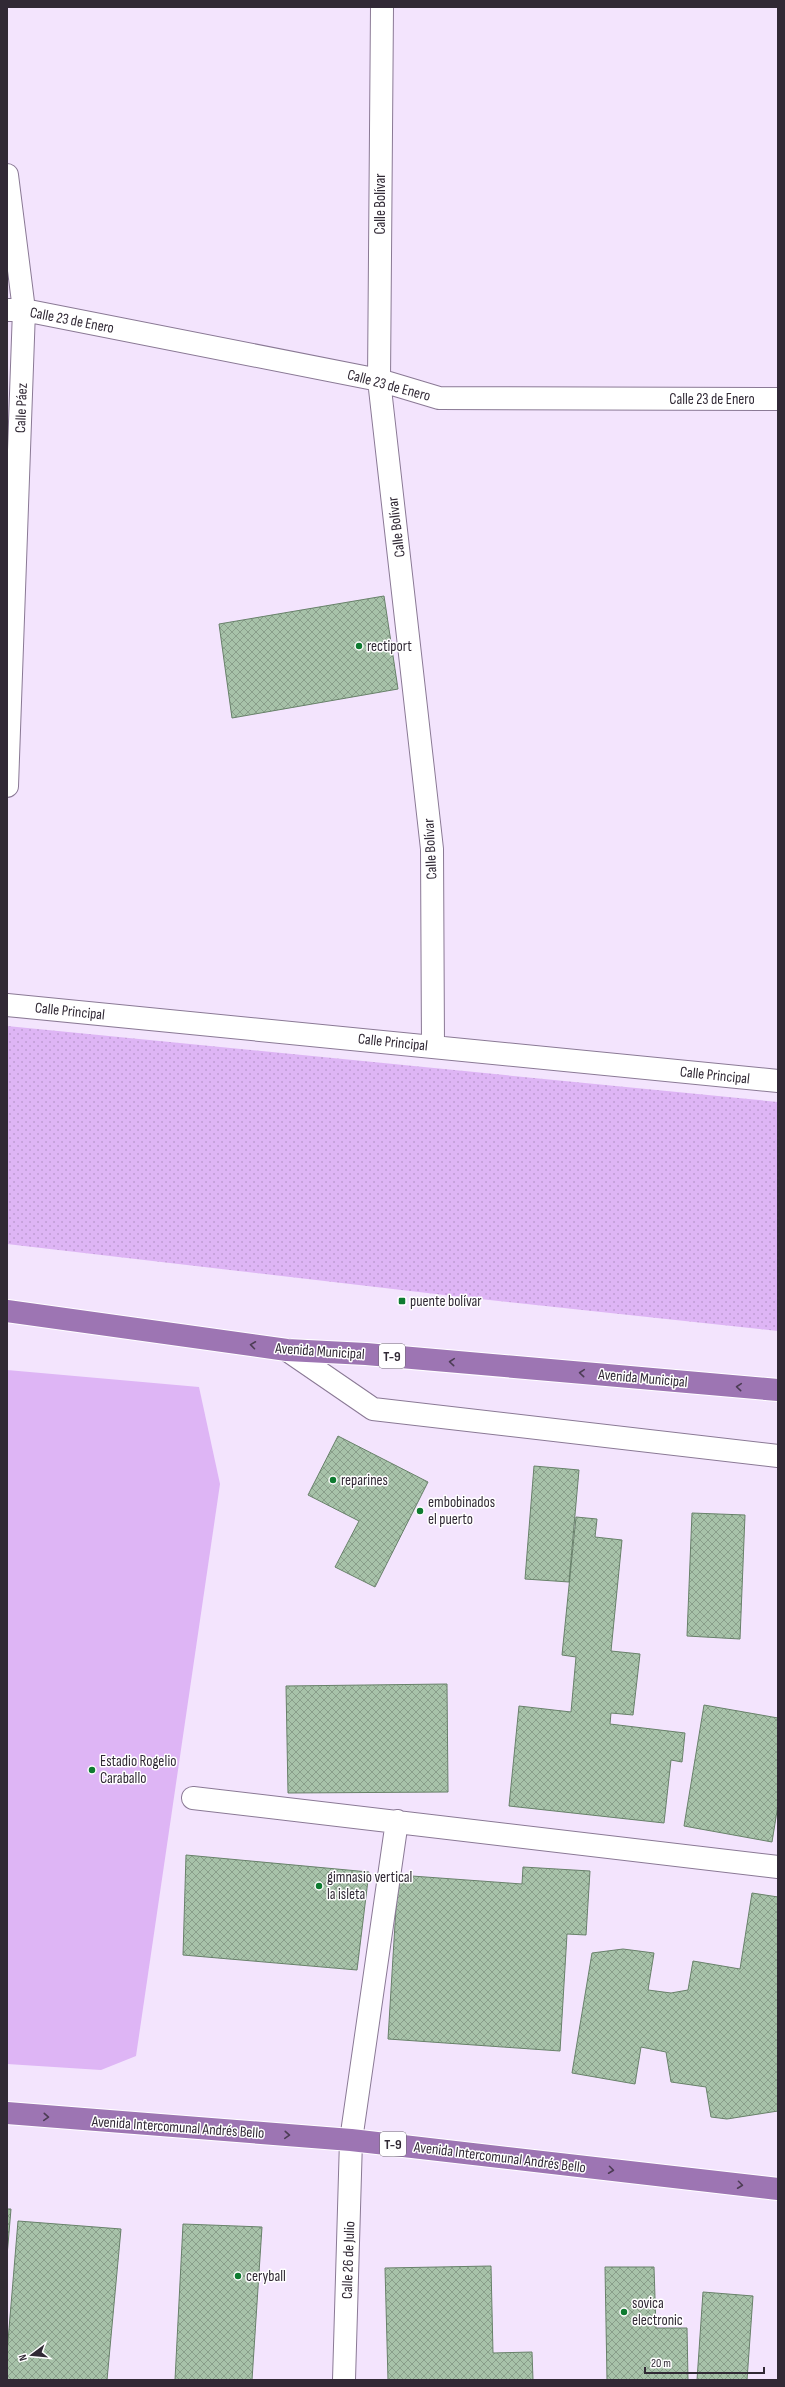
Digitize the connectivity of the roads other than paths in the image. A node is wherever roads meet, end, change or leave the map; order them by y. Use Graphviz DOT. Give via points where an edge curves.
graph roads {
  1 [pos="382,7"];
  2 [pos="7,175"];
  3 [pos="16,310"];
  4 [pos="379,380"];
  5 [pos="778,399"];
  6 [pos="7,786"];
  7 [pos="7,1005"];
  8 [pos="433,1046"];
  9 [pos="778,1081"];
  10 [pos="7,1312"];
  11 [pos="288,1350"];
  12 [pos="778,1390"];
  13 [pos="778,1456"];
  14 [pos="193,1798"];
  15 [pos="397,1821"];
  16 [pos="778,1867"];
  17 [pos="7,2113"];
  18 [pos="352,2140"];
  19 [pos="778,2189"];
  20 [pos="344,2380"];
  1 -- 4 [label="street, Calle Bolívar"];
  2 -- 3 [label="street, Calle Páez"];
  3 -- 4 [label="street, Calle 23 de Enero"];
  3 -- 6 [label="street, Calle Páez"];
  4 -- 5 [label="street, Calle 23 de Enero" via="439,398"];
  4 -- 8 [label="street, Calle Bolívar" via="432,849"];
  7 -- 8 [label="street, Calle Principal"];
  8 -- 9 [label="street, Calle Principal"];
  11 -- 10 [label="highway, Avenida Municipal / T-9, one-way"];
  12 -- 11 [label="highway, Avenida Municipal / T-9, one-way" via="366,1354"];
  11 -- 13 [label="street" via="373,1409"];
  14 -- 15 [label="street"];
  15 -- 16 [label="street"];
  15 -- 18 [label="street, Calle 26 de Julio"];
  17 -- 18 [label="highway, Avenida Intercomunal Andrés Bello / T-9, one-way"];
  18 -- 19 [label="highway, Avenida Intercomunal Andrés Bello / T-9, one-way"];
  18 -- 20 [label="street, Calle 26 de Julio"];
}
